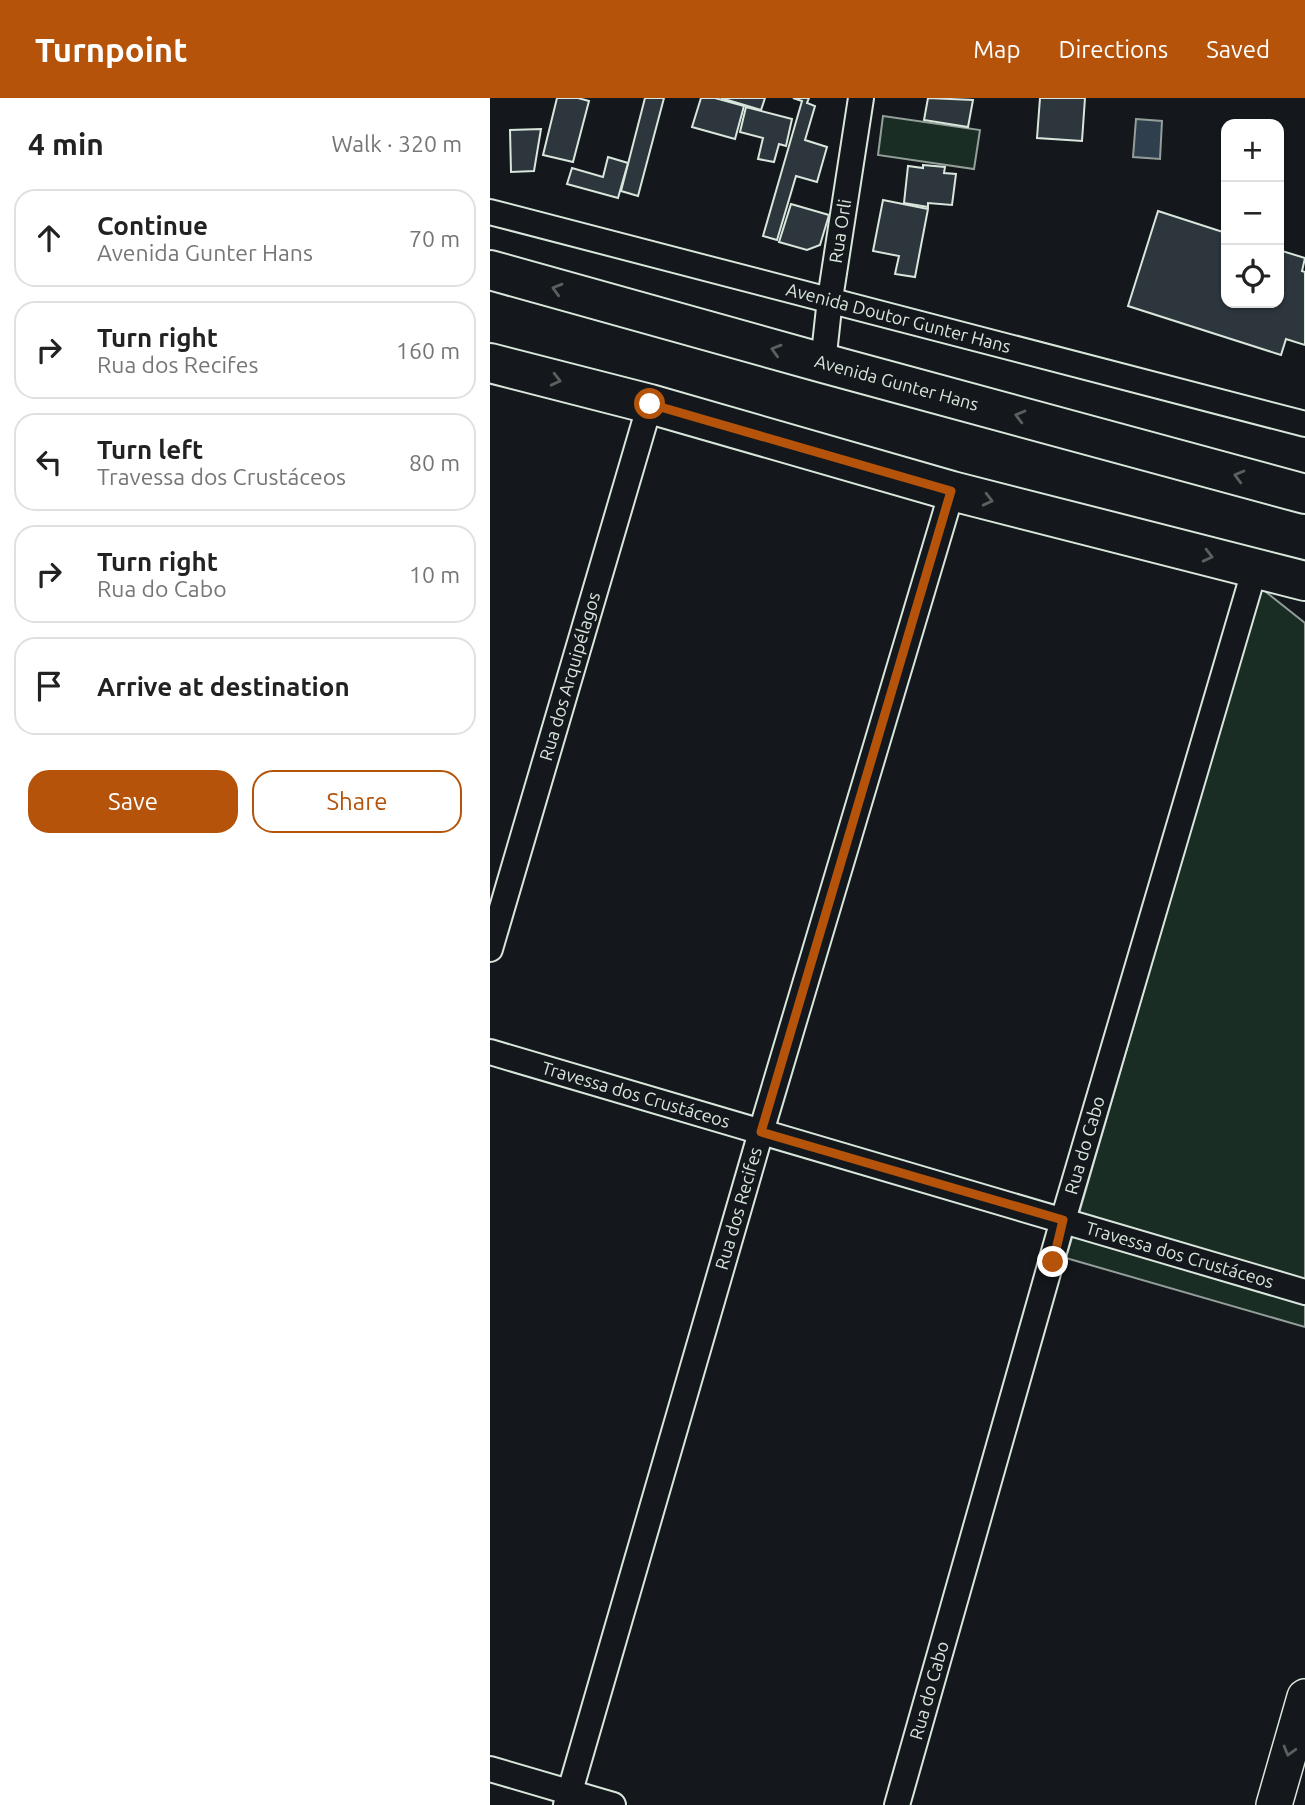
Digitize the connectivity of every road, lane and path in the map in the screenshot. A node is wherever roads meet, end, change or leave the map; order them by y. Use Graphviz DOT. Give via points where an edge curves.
graph roads {
  1 [pos="861,98"];
  2 [pos="490,212"];
  3 [pos="490,270"];
  4 [pos="830,299"];
  5 [pos="490,363"];
  6 [pos="823,363"];
  7 [pos="650,404"];
  8 [pos="1305,424"];
  9 [pos="951,491"];
  10 [pos="1305,494"];
  11 [pos="1255,568"];
  12 [pos="1305,581"];
  13 [pos="490,949"];
  14 [pos="490,1052"];
  15 [pos="761,1132"];
  16 [pos="1063,1220"];
  17 [pos="1305,1292"];
  18 [pos="1305,1697"];
  19 [pos="490,1769"];
  20 [pos="567,1799"];
  21 [pos="612,1805"];
  22 [pos="897,1805"];
  23 [pos="1274,1805"];
  1 -- 4 [label="street, Rua Orli"];
  2 -- 4 [label="street, Avenida Doutor Gunter Hans"];
  6 -- 3 [label="main road, Avenida Gunter Hans, one-way"];
  4 -- 6 [label="street, Rua Orli"];
  4 -- 8 [label="street, Avenida Doutor Gunter Hans"];
  5 -- 7 [label="main road, one-way"];
  10 -- 6 [label="main road, Avenida Gunter Hans, one-way"];
  7 -- 9 [label="main road"];
  7 -- 13 [label="street, Rua dos Arquipélagos"];
  9 -- 11 [label="main road, one-way"];
  9 -- 15 [label="street, Rua dos Recifes"];
  11 -- 12 [label="main road"];
  11 -- 16 [label="street, Rua do Cabo"];
  14 -- 15 [label="street, Travessa dos Crustáceos"];
  15 -- 16 [label="street, Travessa dos Crustáceos"];
  15 -- 20 [label="street, Rua dos Recifes"];
  16 -- 17 [label="street, Travessa dos Crustáceos"];
  16 -- 22 [label="street, Rua do Cabo"];
  18 -- 23 [label="street, one-way"];
  19 -- 20 [label="street"];
  20 -- 21 [label="street"];
}
